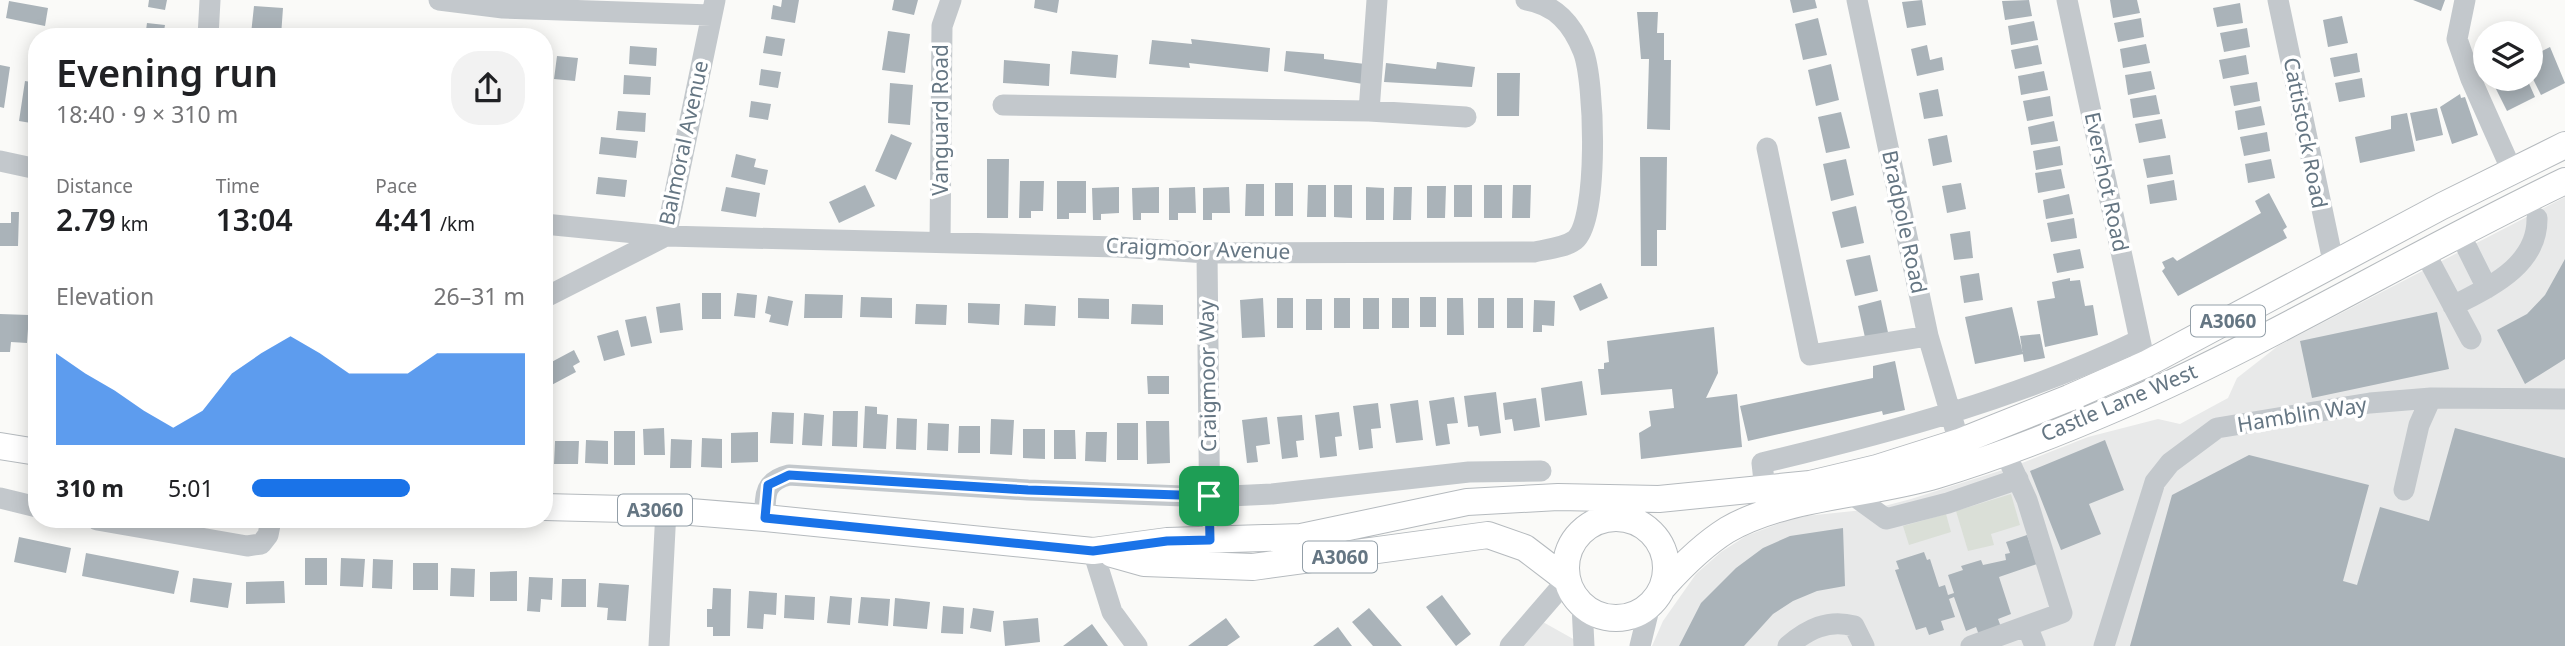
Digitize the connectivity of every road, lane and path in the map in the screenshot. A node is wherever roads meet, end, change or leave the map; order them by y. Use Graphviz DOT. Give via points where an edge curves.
graph roads {
  1 [pos="210,0"];
  2 [pos="439,0"];
  3 [pos="951,0"];
  4 [pos="1377,0"];
  5 [pos="1526,0"];
  6 [pos="1857,0"];
  7 [pos="2067,0"];
  8 [pos="2278,0"];
  9 [pos="2465,0"];
  10 [pos="713,7"];
  11 [pos="208,28"];
  12 [pos="1003,104"];
  13 [pos="1369,111"];
  14 [pos="1466,117"];
  15 [pos="2565,145"];
  16 [pos="1767,148"];
  17 [pos="0,161"];
  18 [pos="28,167"];
  19 [pos="2512,171"];
  20 [pos="2565,181"];
  21 [pos="2537,219"];
  22 [pos="553,225"];
  23 [pos="666,236"];
  24 [pos="940,243"];
  25 [pos="2467,248"];
  26 [pos="2424,251"];
  27 [pos="1207,253"];
  28 [pos="2334,266"];
  29 [pos="2487,288"];
  30 [pos="553,293"];
  31 [pos="2453,306"];
  32 [pos="1928,336"];
  33 [pos="2471,340"];
  34 [pos="2143,352"];
  35 [pos="2565,386"];
  36 [pos="2431,398"];
  37 [pos="2505,399"];
  38 [pos="2565,399"];
  39 [pos="2565,409"];
  40 [pos="1948,415"];
  41 [pos="1959,442"];
  42 [pos="0,446"];
  43 [pos="28,451"];
  44 [pos="2005,452"];
  45 [pos="1541,471"];
  46 [pos="2018,479"];
  47 [pos="1765,490"];
  48 [pos="2404,490"];
  49 [pos="1853,495"];
  50 [pos="1209,496"];
  51 [pos="1558,497"];
  52 [pos="0,498"];
  53 [pos="1659,499"];
  54 [pos="28,504"];
  55 [pos="553,508"];
  56 [pos="666,510"];
  57 [pos="765,518"];
  58 [pos="1615,519"];
  59 [pos="143,528"];
  60 [pos="269,528"];
  61 [pos="1210,540"];
  62 [pos="1097,551"];
  63 [pos="1567,580"];
  64 [pos="1657,596"];
  65 [pos="1581,605"];
  66 [pos="2027,625"];
  67 [pos="2103,642"];
  68 [pos="659,646"];
  69 [pos="1137,646"];
  70 [pos="1510,646"];
  71 [pos="1584,646"];
  72 [pos="1640,646"];
  73 [pos="1788,646"];
  74 [pos="1864,646"];
  75 [pos="1971,646"];
  76 [pos="2035,646"];
  1 -- 11 [label="street"];
  2 -- 10 [label="street" via="503,8"];
  3 -- 24 [label="street, Vanguard Road" via="942,26"];
  4 -- 13 [label="street"];
  5 -- 27 [label="street, Craigmoor Avenue" via="1558,11 1577,38 1588,70 1591,197 1586,224 1575,240 1534,252"];
  6 -- 32 [label="street, Bradpole Road"];
  7 -- 34 [label="street, Evershot Road"];
  8 -- 28 [label="street, Cattistock Road"];
  9 -- 19 [label="street" via="2457,39"];
  10 -- 23 [label="street, Balmoral Avenue"];
  12 -- 13 [label="street"];
  13 -- 14 [label="street"];
  15 -- 19 [label="main road, Castle Lane West / A3060"];
  16 -- 32 [label="street" via="1810,355"];
  17 -- 18 [label="street"];
  19 -- 28 [label="main road, Castle Lane West / A3060"];
  20 -- 26 [label="main road, Castle Lane West / A3060"];
  21 -- 29 [label="street" via="2535,239 2525,256"];
  22 -- 23 [label="street, Craigmoor Avenue"];
  23 -- 24 [label="street, Craigmoor Avenue"];
  23 -- 30 [label="street, Balmoral Avenue"];
  24 -- 27 [label="street, Craigmoor Avenue"];
  25 -- 29 [label="street"];
  26 -- 31 [label="street"];
  26 -- 44 [label="main road, Castle Lane West / A3060" via="2130,402"];
  27 -- 50 [label="street, Craigmoor Way"];
  28 -- 34 [label="main road, Castle Lane West / A3060"];
  29 -- 31 [label="street"];
  31 -- 33 [label="street"];
  32 -- 40 [label="street, Bradpole Road"];
  34 -- 40 [label="street"];
  34 -- 41 [label="main road, Castle Lane West / A3060" via="2053,405"];
  35 -- 37 [label="street, Hamblin Way"];
  36 -- 37 [label="street, Hamblin Way"];
  36 -- 48 [label="street" via="2419,425"];
  36 -- 67 [label="street, Hamblin Way" via="2370,403 2217,428 2171,463 2155,482"];
  37 -- 38 [label="street, Hamblin Way"];
  37 -- 39 [label="street, Hamblin Way"];
  40 -- 41 [label="street, Bradpole Road"];
  40 -- 47 [label="street" via="1762,463"];
  41 -- 47 [label="main road, Castle Lane West / A3060" via="1844,477"];
  42 -- 43 [label="main road"];
  44 -- 46 [label="street"];
  44 -- 49 [label="main road, Castle Lane West / A3060" via="1938,475"];
  45 -- 50 [label="street" via="1469,472 1272,494"];
  46 -- 49 [label="street" via="1886,519"];
  46 -- 66 [label="street" via="2062,613"];
  47 -- 53 [label="main road, Castle Lane West / A3060"];
  49 -- 64 [label="main road, Castle Lane West / A3060" via="1766,514 1730,528 1695,554"];
  50 -- 57 [label="street" via="789,475 768,485"];
  50 -- 61 [label="street, Craigmoor Way"];
  51 -- 53 [label="main road, Castle Lane West / A3060"];
  51 -- 58 [label="main road, Castle Lane West / A3060"];
  51 -- 61 [label="main road, Castle Lane West / A3060" via="1467,502 1301,537"];
  52 -- 54 [label="street"];
  53 -- 58 [label="main road, Castle Lane West / A3060"];
  55 -- 56 [label="main road, Castle Lane West / A3060"];
  56 -- 57 [label="main road, Castle Lane West / A3060"];
  56 -- 68 [label="street"];
  57 -- 62 [label="main road, Castle Lane West / A3060"];
  58 -- 63 [label="main road" via="1589,525 1577,536 1567,557"];
  58 -- 64 [label="main road" via="1646,528 1660,544 1666,564"];
  59 -- 60 [label="street" via="247,546 261,544"];
  61 -- 62 [label="main road, Castle Lane West / A3060"];
  62 -- 63 [label="main road, Castle Lane West / A3060" via="1144,563 1254,567 1488,535 1525,548"];
  62 -- 69 [label="street" via="1112,612"];
  63 -- 65 [label="main road"];
  63 -- 70 [label="street"];
  64 -- 65 [label="main road" via="1623,618 1608,618"];
  64 -- 72 [label="street"];
  65 -- 71 [label="street"];
  66 -- 75 [label="street"];
  66 -- 76 [label="street"];
  73 -- 74 [label="street" via="1817,626 1838,622 1854,626"];
}
